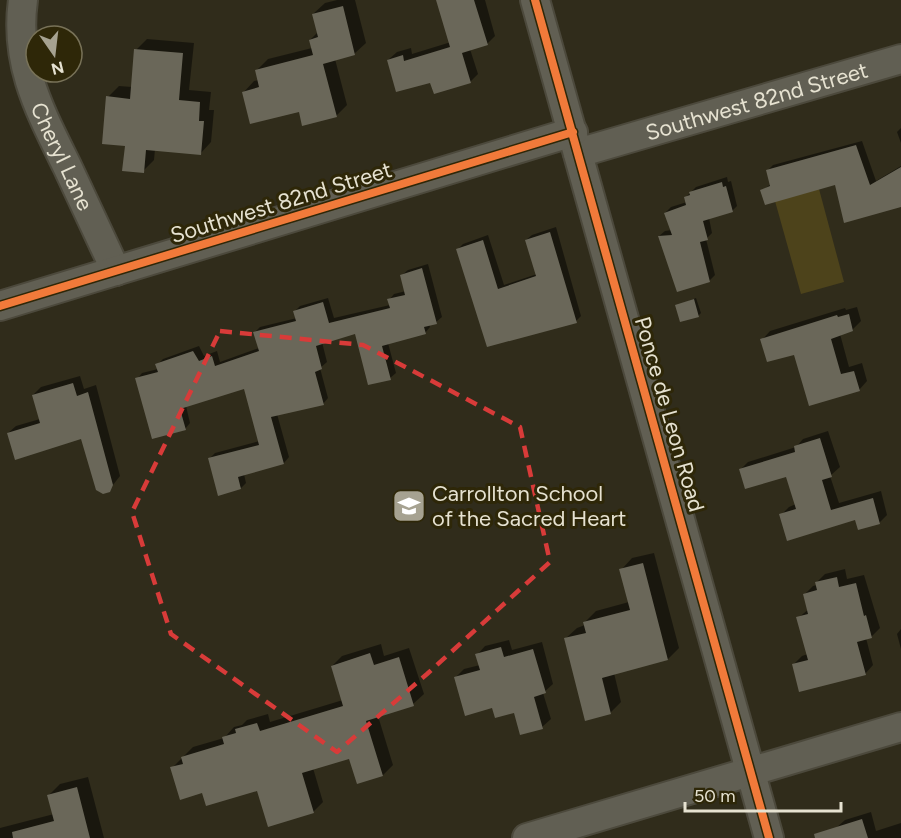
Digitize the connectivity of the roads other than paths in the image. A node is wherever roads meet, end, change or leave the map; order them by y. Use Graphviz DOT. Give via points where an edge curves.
graph roads {
  1 [pos="23,0"];
  2 [pos="535,0"];
  3 [pos="901,59"];
  4 [pos="575,142"];
  5 [pos="116,271"];
  6 [pos="0,306"];
  7 [pos="901,727"];
  8 [pos="751,771"];
  9 [pos="527,838"];
  10 [pos="769,838"];
  1 -- 5 [label="street, Cheryl Lane" via="21,42 27,78"];
  2 -- 4 [label="street, Ponce de Leon Road"];
  3 -- 4 [label="street, Southwest 82nd Street"];
  4 -- 5 [label="street, Southwest 82nd Street"];
  4 -- 8 [label="street, Ponce de Leon Road"];
  5 -- 6 [label="street, Southwest 82nd Street"];
  7 -- 8 [label="street"];
  8 -- 9 [label="street"];
  8 -- 10 [label="street, Ponce de Leon Road"];
}
